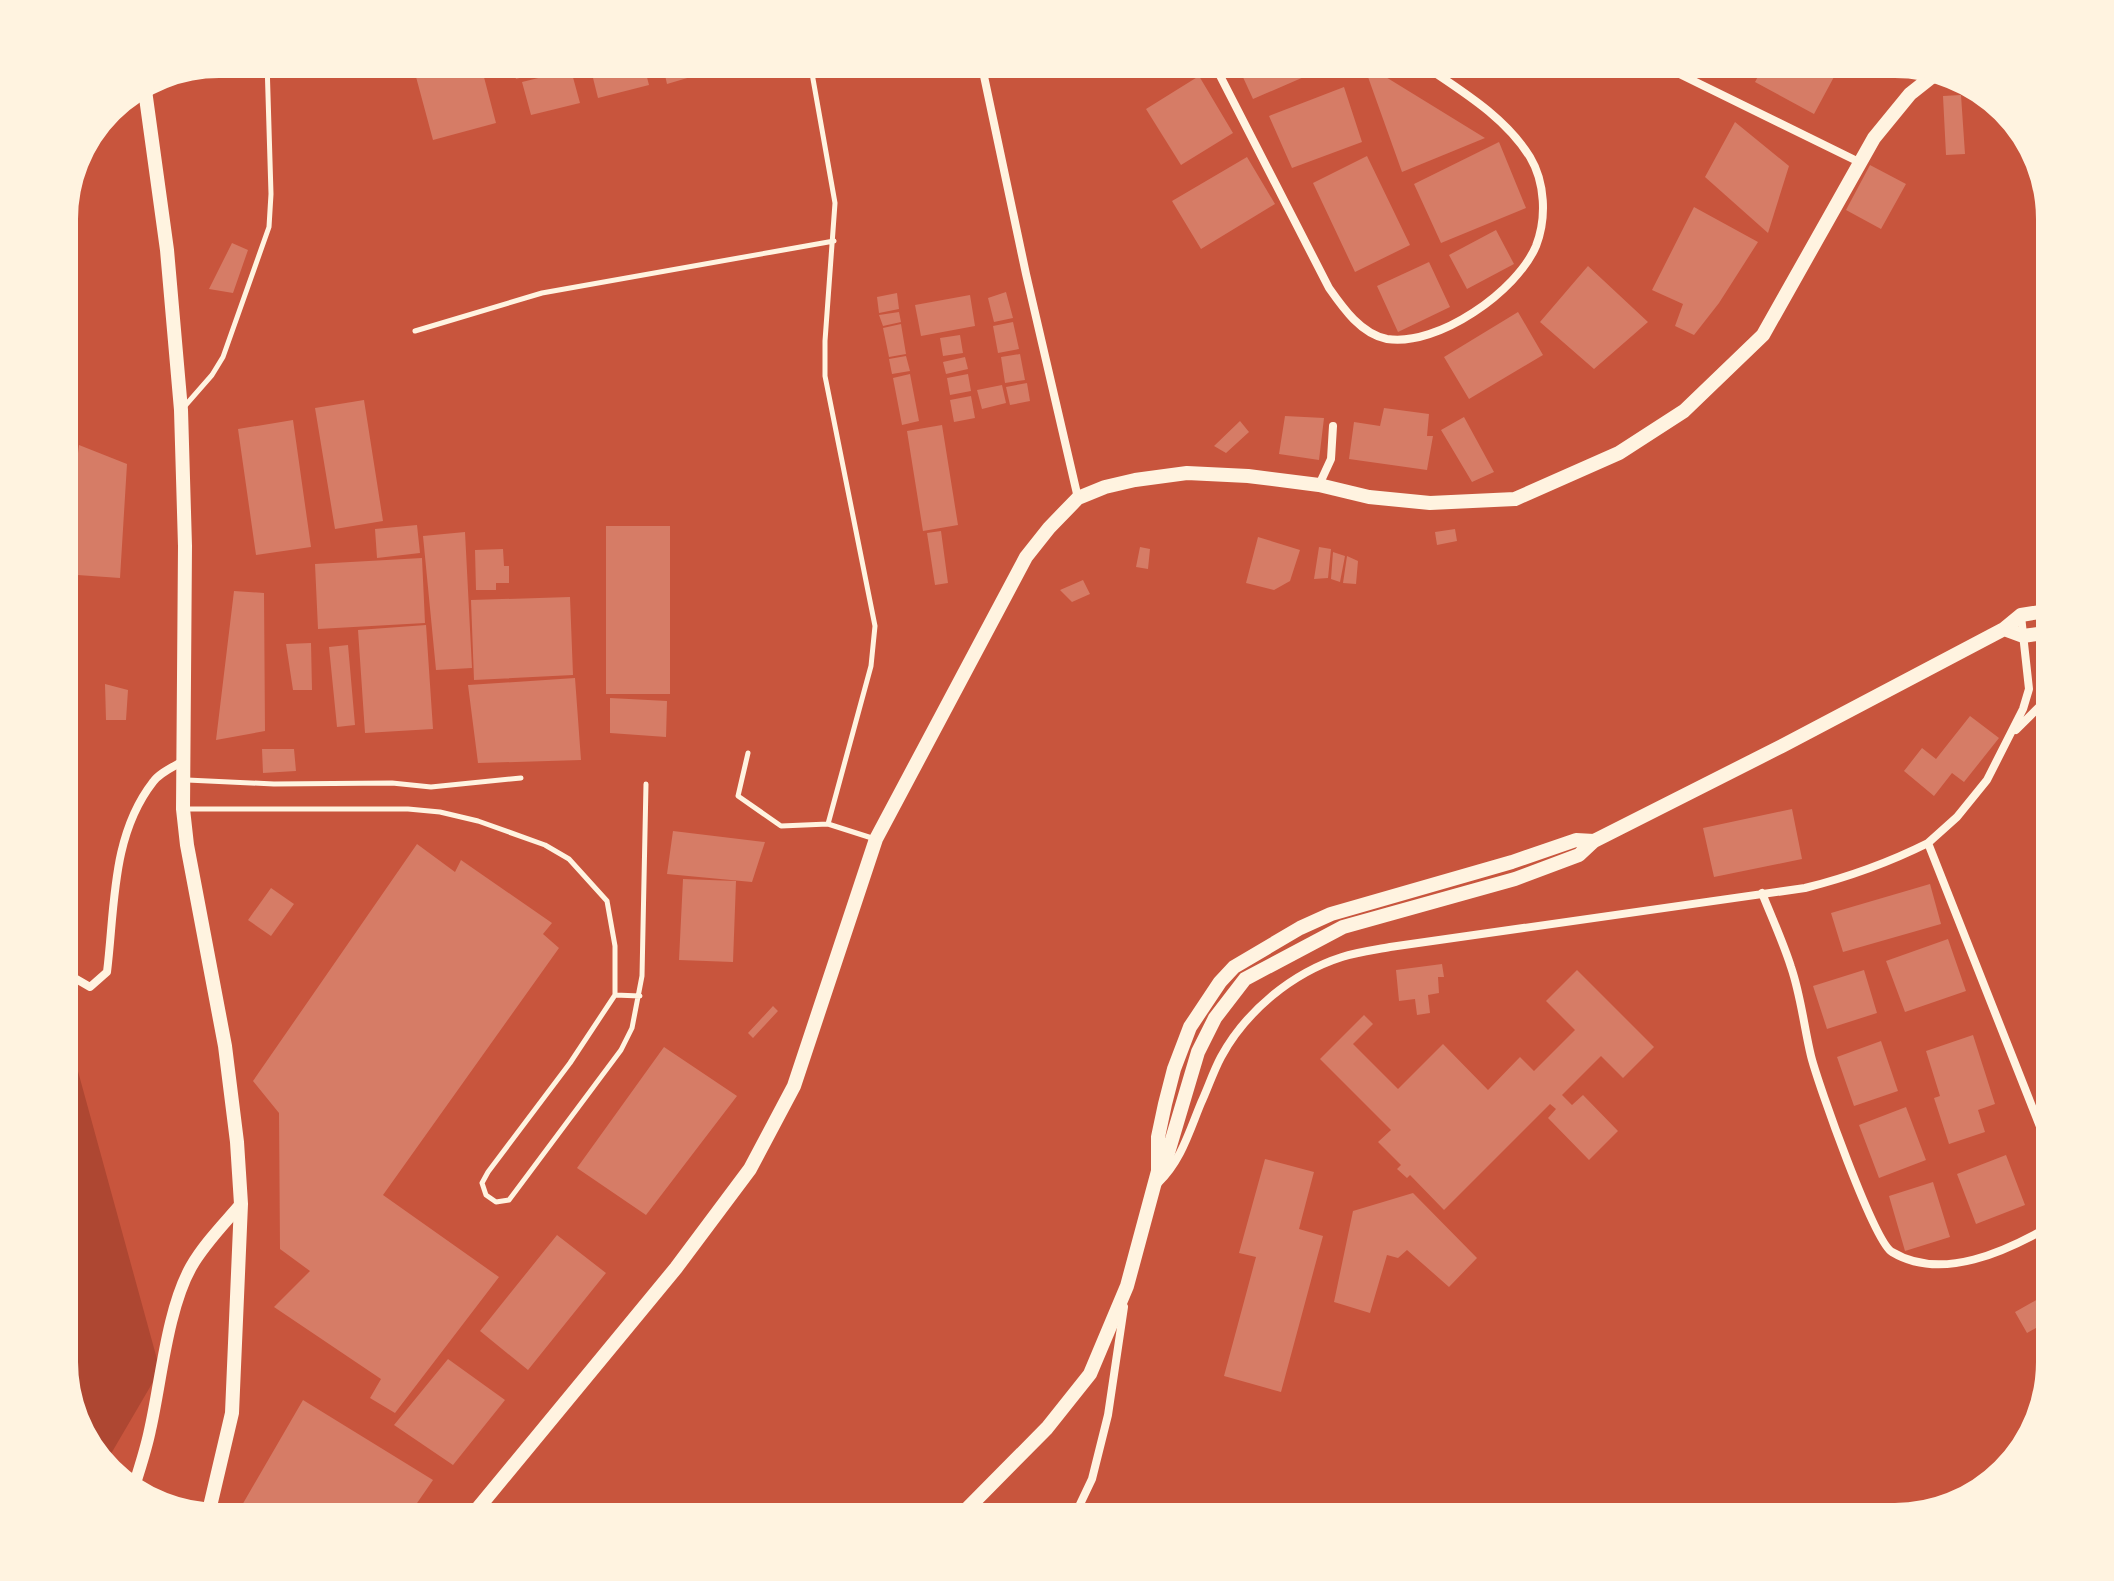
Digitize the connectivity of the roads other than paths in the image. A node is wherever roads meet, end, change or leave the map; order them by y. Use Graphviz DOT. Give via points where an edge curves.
graph roads {
  1 [pos="267,76"];
  2 [pos="812,76"];
  3 [pos="984,76"];
  4 [pos="1220,76"];
  5 [pos="1440,76"];
  6 [pos="1684,76"];
  7 [pos="1927,80"];
  8 [pos="146,96"];
  9 [pos="1859,162"];
  10 [pos="834,241"];
  11 [pos="415,331"];
  12 [pos="181,410"];
  13 [pos="1333,426"];
  14 [pos="1319,485"];
  15 [pos="1078,498"];
  16 [pos="2038,612"];
  17 [pos="2021,615"];
  18 [pos="2004,629"];
  19 [pos="2038,634"];
  20 [pos="2023,636"];
  21 [pos="2038,708"];
  22 [pos="2009,736"];
  23 [pos="748,753"];
  24 [pos="183,761"];
  25 [pos="521,778"];
  26 [pos="183,779"];
  27 [pos="646,784"];
  28 [pos="183,809"];
  29 [pos="828,824"];
  30 [pos="876,839"];
  31 [pos="1594,841"];
  32 [pos="1928,843"];
  33 [pos="1762,893"];
  34 [pos="1234,967"];
  35 [pos="76,979"];
  36 [pos="1245,979"];
  37 [pos="615,995"];
  38 [pos="640,996"];
  39 [pos="2038,1122"];
  40 [pos="1156,1179"];
  41 [pos="241,1204"];
  42 [pos="2038,1233"];
  43 [pos="1127,1286"];
  44 [pos="136,1478"];
  45 [pos="210,1505"];
  46 [pos="481,1505"];
  47 [pos="971,1505"];
  48 [pos="1080,1505"];
  1 -- 12 [label="lane" via="271,194 266,241 223,357"];
  2 -- 10 [label="lane" via="835,203"];
  3 -- 15 [label="street"];
  4 -- 5 [label="street" via="1329,288 1357,323 1387,339 1441,330 1492,299 1518,273 1540,230 1541,184 1530,158 1507,127"];
  6 -- 9 [label="street"];
  7 -- 9 [label="main road" via="1910,94"];
  8 -- 12 [label="main road"];
  9 -- 14 [label="main road" via="1763,335 1684,411 1619,453 1515,499 1430,503"];
  10 -- 11 [label="lane" via="542,293"];
  10 -- 29 [label="lane" via="825,376 875,626 871,666"];
  12 -- 24 [label="main road"];
  13 -- 14 [label="street" via="1331,459"];
  14 -- 15 [label="main road" via="1187,473 1120,483"];
  15 -- 30 [label="main road" via="1026,557"];
  16 -- 17 [label="main road"];
  17 -- 18 [label="main road"];
  17 -- 20 [label="street"];
  18 -- 20 [label="main road"];
  18 -- 31 [label="main road"];
  19 -- 20 [label="main road"];
  20 -- 22 [label="street" via="2029,689"];
  21 -- 22 [label="street"];
  22 -- 32 [label="street" via="1987,780"];
  23 -- 29 [label="lane" via="738,796 781,826"];
  24 -- 26 [label="main road"];
  24 -- 35 [label="street" via="154,780 134,813 115,877 107,972 90,987"];
  25 -- 26 [label="lane" via="431,787"];
  26 -- 28 [label="main road"];
  27 -- 38 [label="lane"];
  28 -- 37 [label="lane" via="440,812 545,845 569,859 607,901 615,946"];
  28 -- 41 [label="main road" via="225,1046"];
  29 -- 30 [label="lane"];
  30 -- 46 [label="main road" via="794,1086 750,1169 676,1268"];
  31 -- 34 [label="main road" via="1576,840 1331,914"];
  31 -- 36 [label="main road" via="1579,855 1515,879 1343,927"];
  32 -- 33 [label="street" via="1848,877"];
  32 -- 39 [label="street"];
  33 -- 40 [label="street" via="1390,947 1319,966 1285,985 1236,1032 1181,1154 1171,1170"];
  33 -- 42 [label="street" via="1792,969 1812,1060 1866,1208 1888,1251 1915,1263 1958,1264"];
  34 -- 36 [label="main road"];
  34 -- 40 [label="main road" via="1190,1027 1174,1069 1158,1137"];
  36 -- 40 [label="main road" via="1215,1018 1198,1052"];
  37 -- 38 [label="lane"];
  37 -- 38 [label="lane" via="488,1172 482,1183 496,1202 509,1200 621,1050"];
  40 -- 43 [label="main road"];
  41 -- 44 [label="street" via="201,1252 183,1287"];
  41 -- 45 [label="main road" via="232,1413"];
  43 -- 47 [label="main road" via="1090,1374 1047,1428"];
  43 -- 48 [label="street" via="1108,1415"];
}
